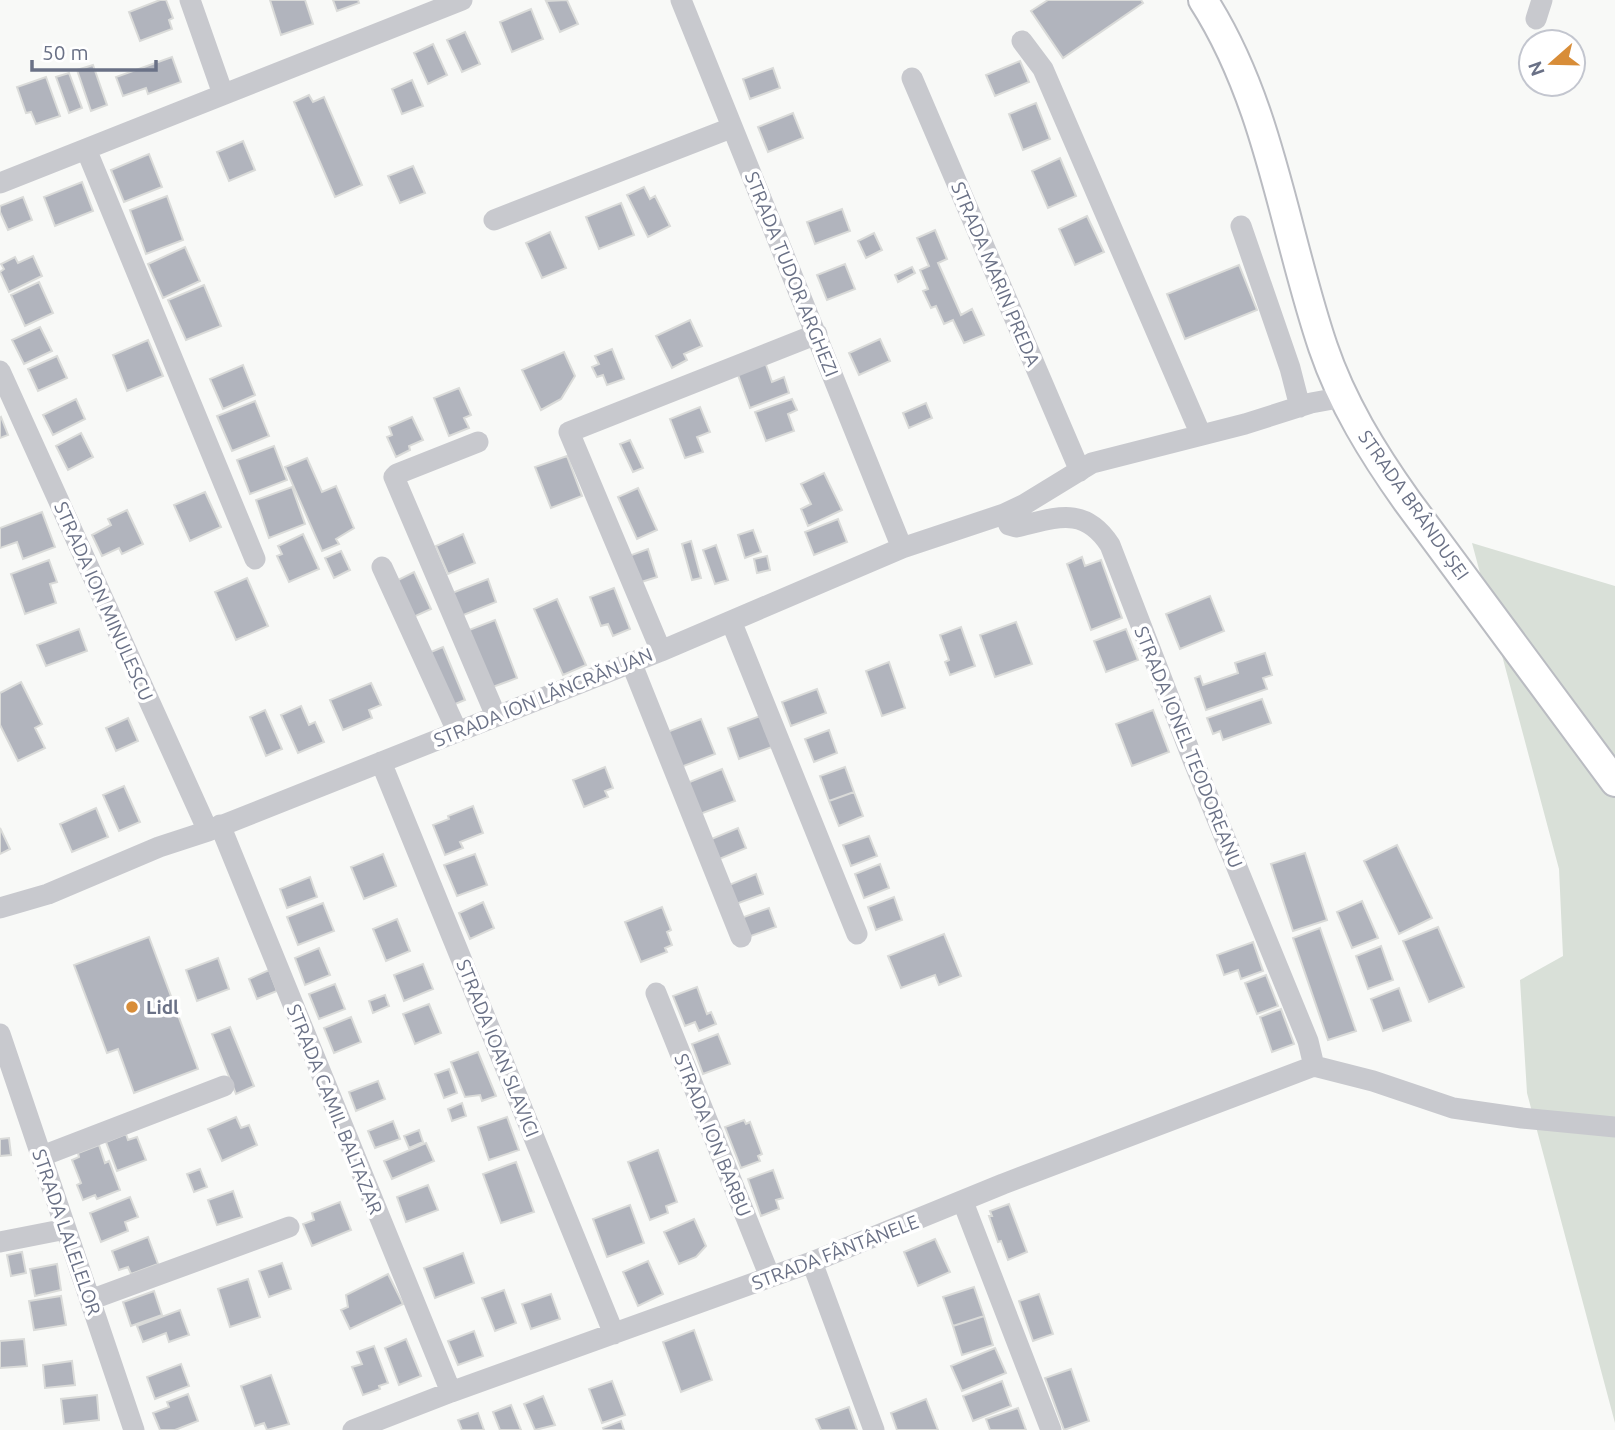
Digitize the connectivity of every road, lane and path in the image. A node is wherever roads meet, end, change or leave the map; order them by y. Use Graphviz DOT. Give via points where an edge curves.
graph roads {
  1 [pos="190,0"];
  2 [pos="462,0"];
  3 [pos="681,0"];
  4 [pos="1203,0"];
  5 [pos="1022,41"];
  6 [pos="912,78"];
  7 [pos="223,94"];
  8 [pos="731,128"];
  9 [pos="86,149"];
  10 [pos="0,183"];
  11 [pos="494,220"];
  12 [pos="1241,226"];
  13 [pos="817,334"];
  14 [pos="0,371"];
  15 [pos="1342,392"];
  16 [pos="1306,405"];
  17 [pos="1201,435"];
  18 [pos="478,442"];
  19 [pos="1080,471"];
  20 [pos="1004,514"];
  21 [pos="902,548"];
  22 [pos="255,559"];
  23 [pos="382,567"];
  24 [pos="731,621"];
  25 [pos="661,651"];
  26 [pos="631,662"];
  27 [pos="496,716"];
  28 [pos="457,731"];
  29 [pos="381,762"];
  30 [pos="1615,782"];
  31 [pos="214,828"];
  32 [pos="0,908"];
  33 [pos="857,934"];
  34 [pos="741,937"];
  35 [pos="656,993"];
  36 [pos="0,1034"];
  37 [pos="1314,1066"];
  38 [pos="224,1086"];
  39 [pos="1615,1127"];
  40 [pos="42,1156"];
  41 [pos="963,1202"];
  42 [pos="289,1227"];
  43 [pos="66,1229"];
  44 [pos="0,1242"];
  45 [pos="812,1262"];
  46 [pos="770,1277"];
  47 [pos="90,1300"];
  48 [pos="614,1334"];
  49 [pos="451,1392"];
  50 [pos="134,1430"];
  51 [pos="353,1430"];
  52 [pos="874,1430"];
  53 [pos="1051,1430"];
  1 -- 7 [label="street"];
  2 -- 7 [label="street"];
  3 -- 8 [label="street, STRADA TUDOR ARGHEZI"];
  4 -- 15 [label="main road, STRADA BRÂNDUȘEI" via="1217,21 1259,120 1323,348"];
  5 -- 17 [label="street" via="1043,69"];
  6 -- 19 [label="street, STRADA MARIN PREDA"];
  7 -- 9 [label="street"];
  8 -- 11 [label="street"];
  8 -- 13 [label="street, STRADA TUDOR ARGHEZI"];
  9 -- 10 [label="street"];
  9 -- 22 [label="street"];
  12 -- 16 [label="street"];
  13 -- 21 [label="street, STRADA TUDOR ARGHEZI"];
  13 -- 25 [label="street" via="569,432"];
  14 -- 31 [label="street, STRADA ION MINULESCU"];
  15 -- 16 [label="street, STRADA ION LĂNCRĂNJAN"];
  15 -- 30 [label="main road, STRADA BRÂNDUȘEI" via="1376,456 1407,501"];
  16 -- 17 [label="street, STRADA ION LĂNCRĂNJAN"];
  17 -- 19 [label="street, STRADA ION LĂNCRĂNJAN" via="1114,456"];
  18 -- 27 [label="street" via="394,477"];
  19 -- 20 [label="street, STRADA ION LĂNCRĂNJAN"];
  20 -- 21 [label="street, STRADA ION LĂNCRĂNJAN"];
  20 -- 37 [label="street, STRADA IONEL TEODOREANU" via="1009,525 1016,527 1061,517 1082,520 1099,528 1110,545 1308,1041"];
  21 -- 24 [label="street, STRADA ION LĂNCRĂNJAN"];
  23 -- 28 [label="street"];
  24 -- 25 [label="street, STRADA ION LĂNCRĂNJAN"];
  24 -- 33 [label="street"];
  25 -- 26 [label="street, STRADA ION LĂNCRĂNJAN"];
  26 -- 27 [label="street, STRADA ION LĂNCRĂNJAN"];
  26 -- 34 [label="street"];
  27 -- 28 [label="street, STRADA ION LĂNCRĂNJAN"];
  28 -- 29 [label="street, STRADA ION LĂNCRĂNJAN"];
  29 -- 31 [label="street, STRADA ION LĂNCRĂNJAN"];
  29 -- 48 [label="street, STRADA IOAN SLAVICI"];
  31 -- 32 [label="street, STRADA ION LĂNCRĂNJAN" via="48,894"];
  31 -- 49 [label="street, STRADA CAMIL BALTAZAR"];
  35 -- 46 [label="street, STRADA ION BARBU"];
  36 -- 40 [label="street, STRADA LALELELOR"];
  37 -- 39 [label="street" via="1453,1108"];
  37 -- 41 [label="street, STRADA FÂNTÂNELE"];
  38 -- 40 [label="street"];
  40 -- 43 [label="street, STRADA LALELELOR"];
  41 -- 45 [label="street, STRADA FÂNTÂNELE"];
  41 -- 53 [label="street"];
  42 -- 47 [label="street"];
  43 -- 44 [label="street"];
  43 -- 47 [label="street, STRADA LALELELOR"];
  45 -- 46 [label="street, STRADA FÂNTÂNELE"];
  45 -- 52 [label="street"];
  46 -- 48 [label="street, STRADA FÂNTÂNELE"];
  47 -- 50 [label="street, STRADA LALELELOR"];
  48 -- 49 [label="street, STRADA FÂNTÂNELE"];
  49 -- 51 [label="street, STRADA FÂNTÂNELE"];
}
